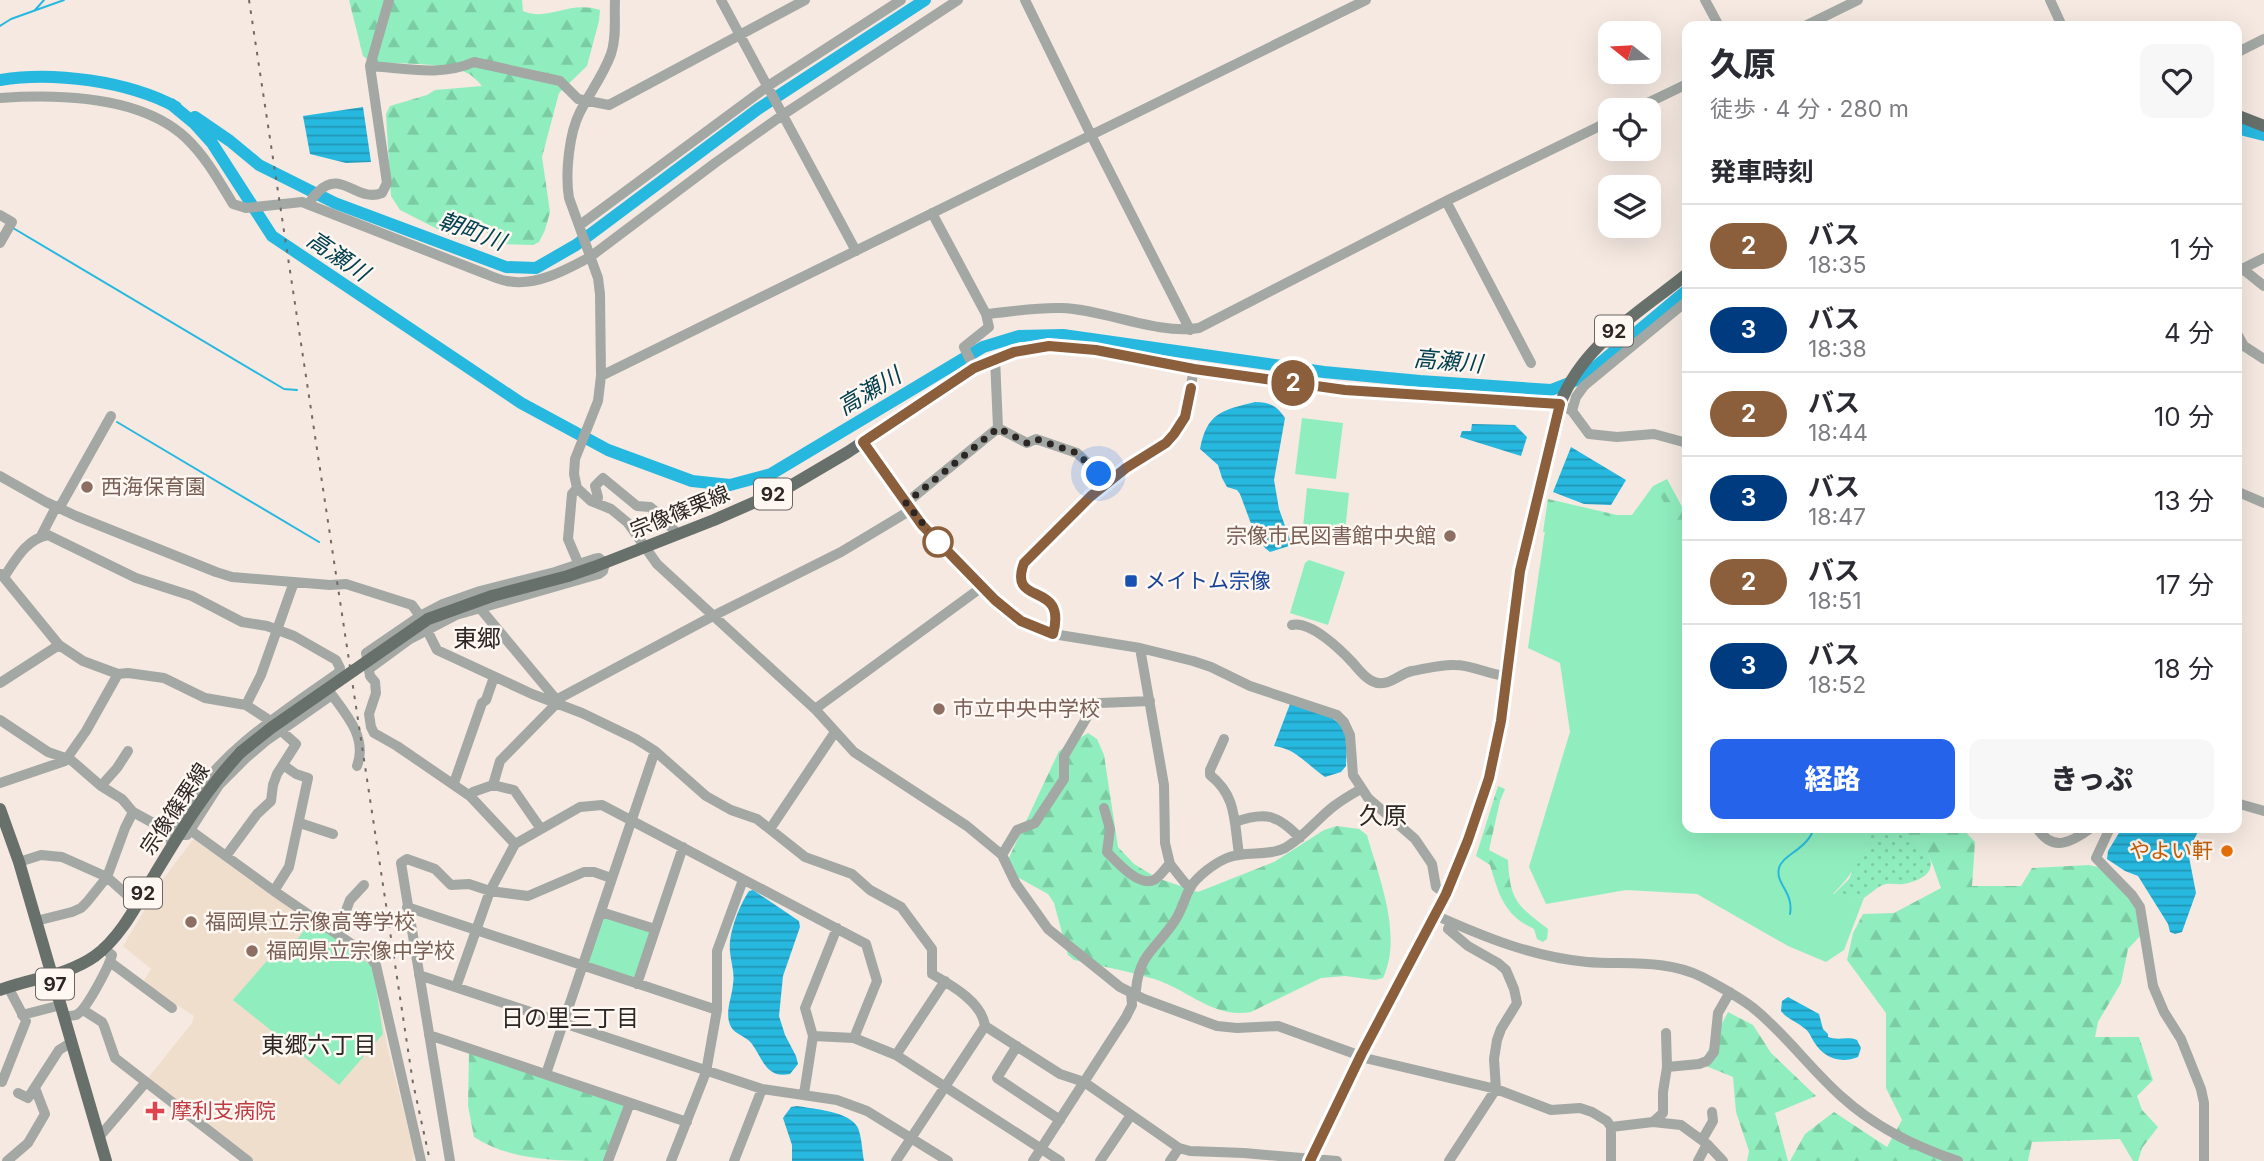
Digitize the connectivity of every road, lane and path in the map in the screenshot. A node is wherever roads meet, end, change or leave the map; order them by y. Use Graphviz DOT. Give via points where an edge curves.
graph roads {
  1 [pos="389,0"];
  2 [pos="615,0"];
  3 [pos="721,0"];
  4 [pos="805,0"];
  5 [pos="901,0"];
  6 [pos="958,0"];
  7 [pos="1025,0"];
  8 [pos="1366,0"];
  9 [pos="1705,0"];
  10 [pos="1858,0"];
  11 [pos="2050,0"];
  12 [pos="1716,21"];
  13 [pos="1815,21"];
  14 [pos="2060,21"];
  15 [pos="740,34"];
  16 [pos="2264,39"];
  17 [pos="2242,50"];
  18 [pos="370,66"];
  19 [pos="1682,86"];
  20 [pos="769,88"];
  21 [pos="0,98"];
  22 [pos="1658,98"];
  23 [pos="586,101"];
  24 [pos="781,110"];
  25 [pos="2242,117"];
  26 [pos="2263,123"];
  27 [pos="1598,127"];
  28 [pos="1091,135"];
  29 [pos="1446,201"];
  30 [pos="310,202"];
  31 [pos="932,213"];
  32 [pos="0,215"];
  33 [pos="580,225"];
  34 [pos="0,243"];
  35 [pos="856,251"];
  36 [pos="589,254"];
  37 [pos="2264,258"];
  38 [pos="2242,270"];
  39 [pos="2242,272"];
  40 [pos="1682,278"];
  41 [pos="2264,286"];
  42 [pos="1682,305"];
  43 [pos="986,314"];
  44 [pos="1189,330"];
  45 [pos="2242,342"];
  46 [pos="995,358"];
  47 [pos="2264,359"];
  48 [pos="1531,363"];
  49 [pos="973,365"];
  50 [pos="1194,369"];
  51 [pos="601,376"];
  52 [pos="1560,404"];
  53 [pos="1572,411"];
  54 [pos="111,416"];
  55 [pos="998,428"];
  56 [pos="863,442"];
  57 [pos="1682,442"];
  58 [pos="0,475"];
  59 [pos="1111,480"];
  60 [pos="577,488"];
  61 [pos="2242,494"];
  62 [pos="597,503"];
  63 [pos="2264,503"];
  64 [pos="908,506"];
  65 [pos="56,507"];
  66 [pos="678,534"];
  67 [pos="41,536"];
  68 [pos="646,547"];
  69 [pos="605,563"];
  70 [pos="579,565"];
  71 [pos="2,575"];
  72 [pos="294,582"];
  73 [pos="982,587"];
  74 [pos="479,607"];
  75 [pos="420,616"];
  76 [pos="713,617"];
  77 [pos="1292,625"];
  78 [pos="278,629"];
  79 [pos="426,630"];
  80 [pos="1053,634"];
  81 [pos="59,645"];
  82 [pos="1140,648"];
  83 [pos="369,669"];
  84 [pos="118,674"];
  85 [pos="1507,676"];
  86 [pos="494,677"];
  87 [pos="0,682"];
  88 [pos="323,683"];
  89 [pos="332,695"];
  90 [pos="1150,701"];
  91 [pos="558,702"];
  92 [pos="246,705"];
  93 [pos="815,709"];
  94 [pos="0,720"];
  95 [pos="269,720"];
  96 [pos="281,730"];
  97 [pos="835,732"];
  98 [pos="1224,739"];
  99 [pos="128,751"];
  100 [pos="655,751"];
  101 [pos="67,758"];
  102 [pos="283,765"];
  103 [pos="357,766"];
  104 [pos="0,783"];
  105 [pos="454,783"];
  106 [pos="494,785"];
  107 [pos="101,786"];
  108 [pos="1361,789"];
  109 [pos="470,796"];
  110 [pos="2242,805"];
  111 [pos="2242,806"];
  112 [pos="1104,808"];
  113 [pos="0,809"];
  114 [pos="2264,811"];
  115 [pos="133,812"];
  116 [pos="2264,818"];
  117 [pos="631,820"];
  118 [pos="1235,822"];
  119 [pos="300,824"];
  120 [pos="541,829"];
  121 [pos="770,829"];
  122 [pos="2040,833"];
  123 [pos="2083,833"];
  124 [pos="2107,833"];
  125 [pos="2113,833"];
  126 [pos="333,834"];
  127 [pos="179,835"];
  128 [pos="1300,838"];
  129 [pos="515,844"];
  130 [pos="683,847"];
  131 [pos="2099,848"];
  132 [pos="1239,854"];
  133 [pos="1002,855"];
  134 [pos="226,856"];
  135 [pos="19,862"];
  136 [pos="1170,864"];
  137 [pos="107,877"];
  138 [pos="611,878"];
  139 [pos="743,880"];
  140 [pos="364,885"];
  141 [pos="1191,887"];
  142 [pos="274,891"];
  143 [pos="490,891"];
  144 [pos="1446,894"];
  145 [pos="136,904"];
  146 [pos="407,907"];
  147 [pos="600,912"];
  148 [pos="1435,915"];
  149 [pos="36,921"];
  150 [pos="1451,922"];
  151 [pos="837,928"];
  152 [pos="475,929"];
  153 [pos="655,929"];
  154 [pos="337,934"];
  155 [pos="103,948"];
  156 [pos="110,962"];
  157 [pos="582,965"];
  158 [pos="52,975"];
  159 [pos="419,975"];
  160 [pos="945,981"];
  161 [pos="637,984"];
  162 [pos="456,987"];
  163 [pos="4,989"];
  164 [pos="1131,992"];
  165 [pos="1730,992"];
  166 [pos="172,1007"];
  167 [pos="83,1010"];
  168 [pos="717,1010"];
  169 [pos="63,1011"];
  170 [pos="22,1015"];
  171 [pos="563,1024"];
  172 [pos="985,1026"];
  173 [pos="1667,1033"];
  174 [pos="429,1035"];
  175 [pos="813,1036"];
  176 [pos="854,1038"];
  177 [pos="72,1042"];
  178 [pos="1017,1046"];
  179 [pos="896,1055"];
  180 [pos="1361,1055"];
  181 [pos="1667,1067"];
  182 [pos="706,1072"];
  183 [pos="546,1074"];
  184 [pos="0,1081"];
  185 [pos="146,1082"];
  186 [pos="1084,1082"];
  187 [pos="945,1086"];
  188 [pos="35,1088"];
  189 [pos="762,1089"];
  190 [pos="1496,1089"];
  191 [pos="18,1093"];
  192 [pos="803,1094"];
  193 [pos="631,1103"];
  194 [pos="1712,1112"];
  195 [pos="1131,1115"];
  196 [pos="1060,1119"];
  197 [pos="687,1122"];
  198 [pos="1653,1122"];
  199 [pos="1611,1127"];
  200 [pos="100,1136"];
  201 [pos="911,1137"];
  202 [pos="1705,1142"];
  203 [pos="1179,1148"];
  204 [pos="1041,1149"];
  205 [pos="1242,1157"];
  206 [pos="1310,1160"];
  207 [pos="7,1161"];
  208 [pos="106,1161"];
  209 [pos="248,1161"];
  210 [pos="421,1161"];
  211 [pos="450,1161"];
  212 [pos="608,1161"];
  213 [pos="671,1161"];
  214 [pos="734,1161"];
  215 [pos="896,1161"];
  216 [pos="948,1161"];
  217 [pos="1033,1161"];
  218 [pos="1060,1161"];
  219 [pos="1100,1161"];
  220 [pos="1170,1161"];
  221 [pos="1337,1161"];
  222 [pos="1449,1161"];
  223 [pos="1611,1161"];
  224 [pos="1698,1161"];
  225 [pos="1723,1161"];
  226 [pos="1958,1161"];
  227 [pos="2204,1161"];
  1 -- 18 [label="street"];
  2 -- 23 [label="street" via="612,51"];
  3 -- 15 [label="street"];
  4 -- 15 [label="street"];
  5 -- 20 [label="street"];
  6 -- 24 [label="street"];
  7 -- 28 [label="street"];
  8 -- 28 [label="street"];
  9 -- 12 [label="street"];
  10 -- 13 [label="street"];
  11 -- 14 [label="street"];
  15 -- 20 [label="street"];
  15 -- 23 [label="street" via="609,105"];
  16 -- 17 [label="street"];
  18 -- 23 [label="street" via="436,72 474,62 560,82"];
  18 -- 30 [label="street" via="385,188 367,196 337,183 325,186"];
  19 -- 22 [label="street"];
  20 -- 24 [label="street"];
  20 -- 33 [label="street"];
  21 -- 30 [label="street" via="75,98 143,113 185,137 206,160 233,204 246,208"];
  23 -- 33 [label="street" via="576,120 567,186"];
  24 -- 35 [label="street"];
  24 -- 36 [label="street"];
  25 -- 26 [label="main road"];
  27 -- 29 [label="street"];
  28 -- 31 [label="street"];
  28 -- 44 [label="street"];
  29 -- 44 [label="street"];
  29 -- 48 [label="street"];
  30 -- 36 [label="street" via="325,213 509,282 532,282 573,267"];
  31 -- 35 [label="street"];
  31 -- 43 [label="street"];
  32 -- 34 [label="street" via="10,227"];
  33 -- 36 [label="street"];
  35 -- 51 [label="street"];
  36 -- 51 [label="street" via="600,294"];
  37 -- 38 [label="street"];
  39 -- 41 [label="street"];
  40 -- 52 [label="main road, 92" via="1592,351 1571,379"];
  42 -- 53 [label="street" via="1584,386"];
  43 -- 44 [label="street" via="1062,308"];
  43 -- 49 [label="street" via="989,327 964,346"];
  45 -- 47 [label="street"];
  46 -- 49 [label="main road, 宗像篠栗線 / 92"];
  46 -- 50 [label="main road, 宗像篠栗線 / 92" via="1033,348 1066,346"];
  46 -- 55 [label="street"];
  49 -- 56 [label="main road, 宗像篠栗線 / 92"];
  50 -- 52 [label="main road, 宗像篠栗線 / 92" via="1345,390"];
  50 -- 59 [label="street" via="1185,417 1174,434"];
  51 -- 60 [label="street" via="598,401 578,450"];
  52 -- 53 [label="street"];
  52 -- 85 [label="street" via="1520,571"];
  53 -- 57 [label="street" via="1589,434 1654,434"];
  54 -- 65 [label="street"];
  55 -- 59 [label="street" via="1027,443 1036,439 1077,453"];
  55 -- 64 [label="street"];
  56 -- 64 [label="street"];
  56 -- 66 [label="main road, 宗像篠栗線 / 92" via="787,488"];
  58 -- 65 [label="street"];
  59 -- 80 [label="street" via="1028,557 1022,568 1025,587 1054,608"];
  60 -- 62 [label="street"];
  60 -- 70 [label="street" via="572,494 568,539"];
  61 -- 63 [label="street"];
  62 -- 66 [label="street" via="595,486 603,478 637,506 650,507"];
  62 -- 68 [label="street" via="628,523"];
  64 -- 73 [label="street"];
  64 -- 76 [label="street" via="842,552"];
  65 -- 67 [label="street"];
  65 -- 72 [label="street" via="216,572"];
  66 -- 68 [label="main road, 宗像篠栗線 / 92"];
  67 -- 71 [label="street"];
  67 -- 78 [label="street" via="48,535 136,578 192,596 242,622"];
  68 -- 69 [label="main road, 宗像篠栗線 / 92"];
  68 -- 76 [label="street" via="657,564"];
  69 -- 70 [label="street" via="599,558"];
  69 -- 74 [label="street" via="599,574"];
  69 -- 127 [label="main road, 宗像篠栗線 / 92, bridge" via="492,596 428,619 402,635 241,752 204,795"];
  70 -- 75 [label="street" via="459,598"];
  71 -- 81 [label="street"];
  72 -- 75 [label="street" via="357,587 412,605"];
  72 -- 78 [label="street"];
  73 -- 80 [label="street" via="1021,621"];
  73 -- 93 [label="street"];
  74 -- 79 [label="street"];
  74 -- 91 [label="street"];
  75 -- 79 [label="street"];
  75 -- 83 [label="street" via="366,653"];
  76 -- 91 [label="street"];
  76 -- 93 [label="street"];
  77 -- 85 [label="street" via="1312,627 1378,684 1408,672 1454,665"];
  78 -- 88 [label="street" via="335,660 338,673"];
  78 -- 92 [label="street"];
  79 -- 83 [label="street"];
  79 -- 86 [label="street" via="438,650"];
  80 -- 82 [label="street"];
  81 -- 84 [label="street"];
  81 -- 87 [label="street"];
  82 -- 90 [label="street"];
  82 -- 108 [label="street" via="1211,667 1250,686 1337,715 1348,729 1351,770"];
  83 -- 105 [label="street" via="376,693 369,714 374,733"];
  84 -- 92 [label="street" via="164,678 205,698"];
  84 -- 101 [label="street"];
  85 -- 144 [label="street" via="1489,778"];
  86 -- 91 [label="street"];
  86 -- 105 [label="street"];
  88 -- 89 [label="street"];
  88 -- 95 [label="street"];
  89 -- 96 [label="street"];
  89 -- 103 [label="street" via="355,726"];
  90 -- 133 [label="street" via="1100,703 1089,709 1064,756 1064,779 1035,823 1017,830"];
  90 -- 136 [label="street" via="1164,785"];
  91 -- 100 [label="street"];
  91 -- 106 [label="street" via="500,761"];
  92 -- 95 [label="street"];
  93 -- 97 [label="street"];
  94 -- 101 [label="street" via="48,752"];
  95 -- 96 [label="street"];
  95 -- 127 [label="street" via="219,764 200,788"];
  96 -- 102 [label="street" via="296,744"];
  96 -- 127 [label="street" via="219,785"];
  97 -- 121 [label="street"];
  97 -- 133 [label="street" via="854,752 967,826"];
  98 -- 118 [label="street" via="1210,775 1228,793"];
  99 -- 107 [label="street"];
  100 -- 117 [label="street"];
  100 -- 121 [label="street" via="705,796"];
  101 -- 104 [label="street"];
  101 -- 107 [label="street"];
  102 -- 119 [label="street" via="308,778"];
  102 -- 134 [label="street" via="271,801"];
  105 -- 109 [label="street"];
  106 -- 109 [label="street"];
  106 -- 120 [label="street" via="514,790"];
  107 -- 115 [label="street"];
  108 -- 128 [label="street" via="1333,807"];
  108 -- 144 [label="street" via="1415,839 1432,864 1436,887"];
  109 -- 129 [label="street"];
  110 -- 114 [label="street"];
  111 -- 116 [label="street"];
  112 -- 136 [label="street" via="1110,829 1107,852 1125,871 1148,881"];
  113 -- 135 [label="main road, 97"];
  115 -- 127 [label="street"];
  115 -- 137 [label="street"];
  117 -- 120 [label="street" via="602,805 580,807"];
  117 -- 130 [label="street"];
  117 -- 138 [label="street"];
  118 -- 128 [label="street" via="1264,814 1277,818"];
  118 -- 132 [label="street"];
  119 -- 126 [label="street"];
  119 -- 142 [label="street" via="289,867"];
  120 -- 129 [label="street"];
  121 -- 160 [label="street" via="805,857 852,874 901,907 932,949 932,974"];
  122 -- 123 [label="street" via="2056,844"];
  124 -- 131 [label="street"];
  125 -- 131 [label="street"];
  127 -- 134 [label="street"];
  127 -- 145 [label="main road, 宗像篠栗線 / 92"];
  128 -- 132 [label="street" via="1282,850"];
  129 -- 143 [label="street"];
  130 -- 139 [label="street"];
  130 -- 153 [label="street"];
  131 -- 227 [label="street" via="2096,858 2140,908 2153,986 2201,1089"];
  132 -- 141 [label="street" via="1224,859"];
  133 -- 164 [label="street" via="1048,929"];
  134 -- 142 [label="street"];
  135 -- 137 [label="street" via="41,855 62,857"];
  135 -- 149 [label="main road, 97"];
  136 -- 141 [label="street"];
  137 -- 145 [label="street"];
  137 -- 149 [label="street" via="81,908"];
  138 -- 143 [label="street" via="584,872 528,896"];
  138 -- 147 [label="street"];
  139 -- 151 [label="street"];
  139 -- 168 [label="street" via="717,951"];
  140 -- 154 [label="street" via="350,900"];
  141 -- 164 [label="street" via="1173,924 1143,960 1136,990"];
  142 -- 154 [label="street"];
  143 -- 146 [label="street" via="469,884 451,885 435,869 407,859 401,863"];
  143 -- 152 [label="street"];
  144 -- 148 [label="street"];
  145 -- 155 [label="main road, 宗像篠栗線 / 92"];
  146 -- 152 [label="street"];
  146 -- 159 [label="street"];
  147 -- 153 [label="street"];
  147 -- 157 [label="street"];
  148 -- 150 [label="street"];
  148 -- 180 [label="street"];
  149 -- 158 [label="main road, 97"];
  150 -- 165 [label="street" via="1528,951 1588,962 1673,968"];
  150 -- 190 [label="street" via="1448,929 1506,970 1514,989 1517,1003 1497,1040"];
  151 -- 175 [label="street" via="805,1008"];
  151 -- 176 [label="street" via="866,944 877,981"];
  152 -- 157 [label="street"];
  152 -- 162 [label="street"];
  153 -- 161 [label="street"];
  154 -- 210 [label="street" via="376,965"];
  155 -- 156 [label="street" via="112,955"];
  155 -- 158 [label="main road, 宗像篠栗線 / 92" via="86,961"];
  156 -- 166 [label="street"];
  156 -- 167 [label="street"];
  157 -- 161 [label="street"];
  157 -- 171 [label="street"];
  158 -- 163 [label="main road, 宗像篠栗線 / 92"];
  158 -- 169 [label="main road, 97"];
  159 -- 162 [label="street"];
  159 -- 174 [label="street"];
  160 -- 172 [label="street" via="972,1001"];
  160 -- 179 [label="street"];
  161 -- 168 [label="street"];
  162 -- 171 [label="street"];
  163 -- 170 [label="street"];
  164 -- 180 [label="street" via="1217,1026 1278,1026"];
  164 -- 186 [label="street" via="1132,1006"];
  165 -- 181 [label="street" via="1718,1013 1714,1052 1707,1061"];
  165 -- 226 [label="street" via="1754,1009 1864,1115 1918,1146"];
  167 -- 169 [label="street" via="76,1015"];
  167 -- 185 [label="street" via="102,1022 115,1058"];
  168 -- 182 [label="street"];
  169 -- 170 [label="street"];
  169 -- 177 [label="main road, 97"];
  170 -- 184 [label="street" via="26,1021"];
  171 -- 182 [label="street"];
  171 -- 183 [label="street"];
  172 -- 178 [label="street"];
  172 -- 187 [label="street"];
  173 -- 181 [label="street"];
  174 -- 183 [label="street"];
  174 -- 211 [label="street"];
  175 -- 176 [label="street"];
  175 -- 192 [label="street"];
  176 -- 179 [label="street"];
  177 -- 188 [label="street" via="59,1050"];
  177 -- 200 [label="main road, 97"];
  178 -- 186 [label="street" via="1060,1074"];
  178 -- 196 [label="street" via="997,1078"];
  179 -- 187 [label="street"];
  180 -- 190 [label="street"];
  180 -- 206 [label="street"];
  181 -- 198 [label="street" via="1663,1113"];
  182 -- 189 [label="street"];
  182 -- 197 [label="street"];
  183 -- 193 [label="street"];
  185 -- 200 [label="street"];
  185 -- 209 [label="street"];
  186 -- 195 [label="street"];
  186 -- 196 [label="street"];
  187 -- 201 [label="street"];
  187 -- 204 [label="street"];
  188 -- 191 [label="street" via="28,1098"];
  188 -- 207 [label="street" via="45,1114 28,1143"];
  189 -- 192 [label="street"];
  189 -- 214 [label="street"];
  190 -- 199 [label="street" via="1551,1110 1580,1108"];
  190 -- 222 [label="street"];
  192 -- 201 [label="street" via="867,1111"];
  193 -- 197 [label="street"];
  193 -- 212 [label="street"];
  194 -- 202 [label="street"];
  195 -- 203 [label="street"];
  195 -- 219 [label="street"];
  196 -- 204 [label="street"];
  197 -- 213 [label="street"];
  198 -- 199 [label="street"];
  198 -- 202 [label="street" via="1681,1125"];
  199 -- 223 [label="street"];
  200 -- 208 [label="main road, 97"];
  201 -- 215 [label="street"];
  201 -- 216 [label="street"];
  202 -- 224 [label="street"];
  202 -- 225 [label="street"];
  203 -- 205 [label="street"];
  203 -- 220 [label="street"];
  204 -- 217 [label="street"];
  204 -- 218 [label="street"];
  205 -- 206 [label="street"];
  206 -- 221 [label="street"];
}
